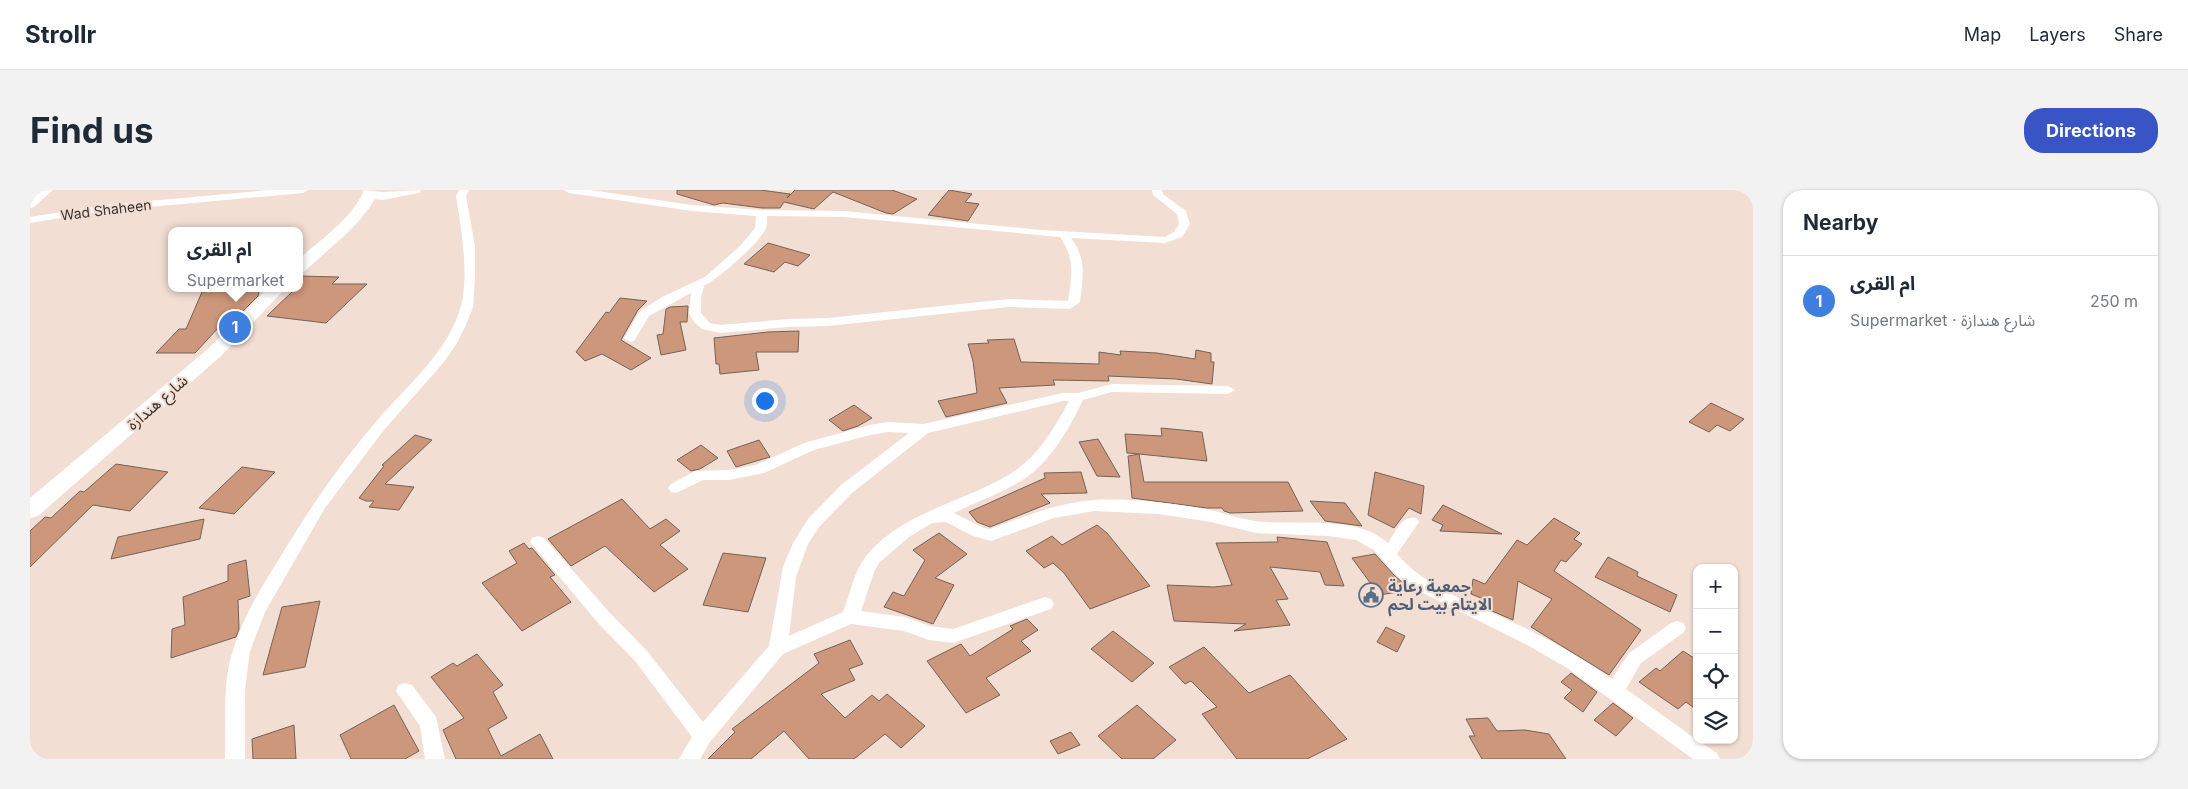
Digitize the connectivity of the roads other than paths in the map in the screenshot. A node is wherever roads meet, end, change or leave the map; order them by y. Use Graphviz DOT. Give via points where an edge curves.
graph roads {
  1 [pos="48,190"];
  2 [pos="303,190"];
  3 [pos="414,190"];
  4 [pos="569,190"];
  5 [pos="1157,190"];
  6 [pos="368,191"];
  7 [pos="461,191"];
  8 [pos="391,194"];
  9 [pos="30,205"];
  10 [pos="357,212"];
  11 [pos="762,213"];
  12 [pos="30,220"];
  13 [pos="1062,234"];
  14 [pos="303,264"];
  15 [pos="699,284"];
  16 [pos="274,292"];
  17 [pos="630,338"];
  18 [pos="1228,390"];
  19 [pos="1078,397"];
  20 [pos="924,429"];
  21 [pos="676,488"];
  22 [pos="30,510"];
  23 [pos="936,515"];
  24 [pos="1410,522"];
  25 [pos="538,542"];
  26 [pos="1388,555"];
  27 [pos="1045,604"];
  28 [pos="850,617"];
  29 [pos="1677,628"];
  30 [pos="777,649"];
  31 [pos="405,691"];
  32 [pos="1615,691"];
  33 [pos="703,736"];
  34 [pos="235,759"];
  35 [pos="435,759"];
  36 [pos="689,759"];
  37 [pos="1710,759"];
  1 -- 9 [label="street, Wad Shaheen"];
  2 -- 12 [label="street, Wad Shaheen" via="105,208"];
  3 -- 8 [label="street"];
  4 -- 11 [label="street" via="692,208"];
  5 -- 13 [label="street" via="1158,195 1184,217 1183,230 1173,238"];
  6 -- 8 [label="street" via="378,196"];
  6 -- 10 [label="street" via="368,198"];
  7 -- 34 [label="street" via="469,271 467,307 460,325 439,359 379,427 320,504 257,610 241,651 236,690"];
  8 -- 10 [label="street"];
  10 -- 14 [label="street"];
  11 -- 13 [label="street" via="844,214"];
  11 -- 15 [label="street" via="760,229 753,239 709,279"];
  13 -- 15 [label="street" via="1077,255 1074,302 1070,305 1008,303 828,322 722,329 706,326 698,319 695,313"];
  15 -- 17 [label="street" via="644,314"];
  16 -- 22 [label="street, شارع هندازة" via="215,352"];
  18 -- 19 [label="street" via="1112,388"];
  19 -- 20 [label="street" via="1063,397"];
  19 -- 23 [label="street" via="1053,439 1021,473"];
  20 -- 21 [label="street" via="888,427 870,430 810,446 759,470 700,475"];
  20 -- 30 [label="street" via="856,480 823,511 810,529 791,565 784,591 782,633"];
  23 -- 26 [label="street" via="946,515 982,535 991,535 1061,510 1122,506 1218,518 1240,525 1357,534 1369,538"];
  23 -- 28 [label="street" via="908,529 878,554 869,566"];
  24 -- 26 [label="street"];
  25 -- 33 [label="street" via="641,656"];
  26 -- 32 [label="street" via="1410,578 1552,650"];
  27 -- 28 [label="street" via="953,636 929,633 905,624"];
  28 -- 30 [label="street"];
  29 -- 32 [label="street" via="1635,658"];
  30 -- 33 [label="street"];
  31 -- 35 [label="street" via="429,723"];
  32 -- 37 [label="street"];
  33 -- 36 [label="street"];
}
